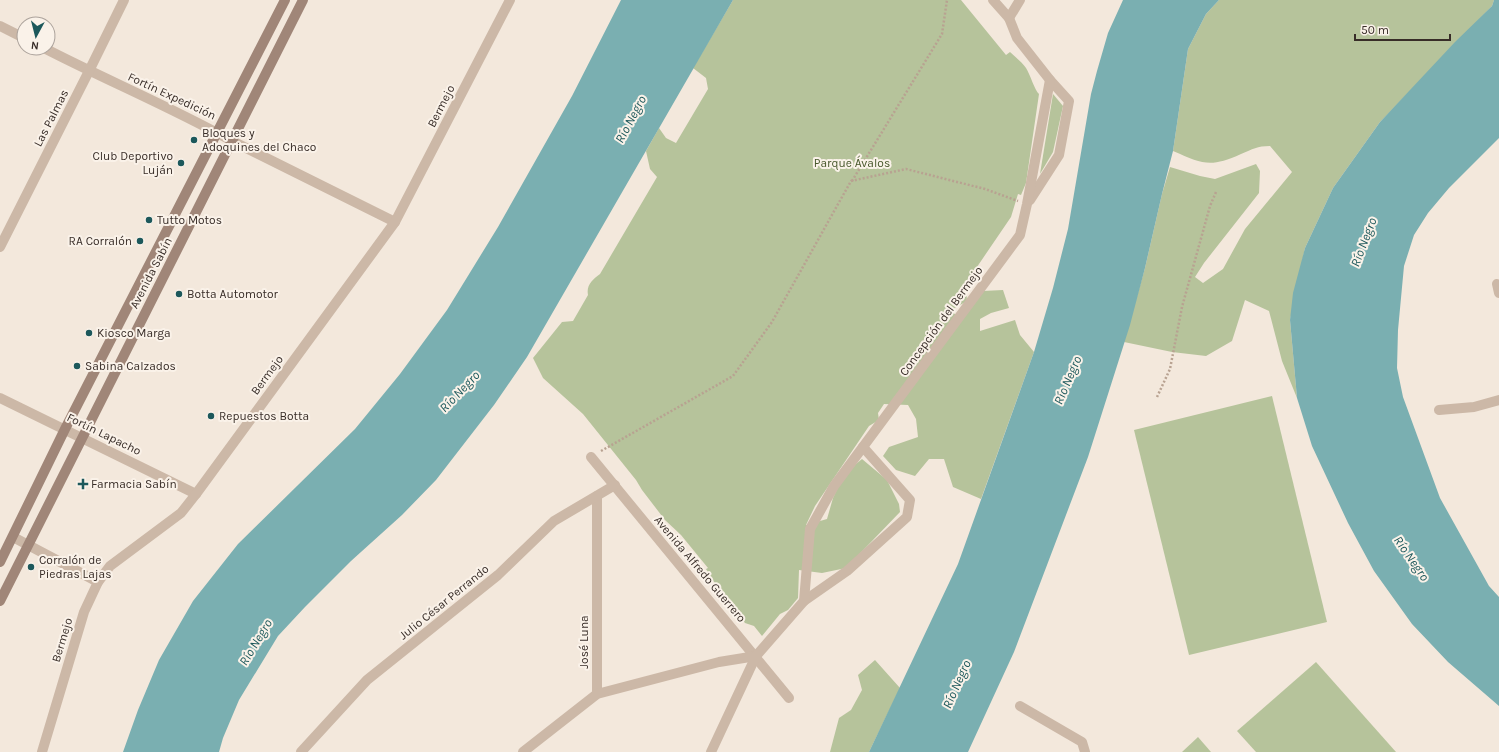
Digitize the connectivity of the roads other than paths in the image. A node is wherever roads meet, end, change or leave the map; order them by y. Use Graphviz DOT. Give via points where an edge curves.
graph roads {
  1 [pos="124,0"];
  2 [pos="285,0"];
  3 [pos="303,0"];
  4 [pos="510,0"];
  5 [pos="993,0"];
  6 [pos="1020,0"];
  7 [pos="1009,18"];
  8 [pos="0,26"];
  9 [pos="16,34"];
  10 [pos="56,54"];
  11 [pos="89,71"];
  12 [pos="1050,80"];
  13 [pos="217,132"];
  14 [pos="232,140"];
  15 [pos="1027,204"];
  16 [pos="395,222"];
  17 [pos="0,247"];
  18 [pos="0,398"];
  19 [pos="1499,400"];
  20 [pos="1439,410"];
  21 [pos="65,429"];
  22 [pos="83,438"];
  23 [pos="863,447"];
  24 [pos="591,457"];
  25 [pos="615,485"];
  26 [pos="196,494"];
  27 [pos="597,496"];
  28 [pos="13,537"];
  29 [pos="28,546"];
  30 [pos="0,562"];
  31 [pos="98,582"];
  32 [pos="0,601"];
  33 [pos="804,601"];
  34 [pos="756,656"];
  35 [pos="597,694"];
  36 [pos="789,698"];
  37 [pos="1020,706"];
  38 [pos="42,752"];
  39 [pos="300,752"];
  40 [pos="523,752"];
  41 [pos="711,752"];
  42 [pos="1085,752"];
  1 -- 11 [label="street, Las Palmas"];
  2 -- 13 [label="main road, Avenida Sabín"];
  3 -- 14 [label="main road, Avenida Sabín"];
  4 -- 16 [label="street, Bermejo"];
  5 -- 7 [label="street"];
  6 -- 7 [label="street"];
  7 -- 12 [label="street" via="1017,38"];
  8 -- 9 [label="street"];
  10 -- 11 [label="street, Fortín Expedición"];
  11 -- 13 [label="street, Fortín Expedición"];
  11 -- 17 [label="street, Las Palmas"];
  12 -- 15 [label="street, Concepción del Bermejo"];
  12 -- 15 [label="street, Concepción del Bermejo" via="1069,101 1059,155"];
  13 -- 14 [label="street, Fortín Expedición"];
  13 -- 21 [label="main road, Avenida Sabín"];
  14 -- 16 [label="street, Fortín Expedición"];
  14 -- 22 [label="main road, Avenida Sabín"];
  15 -- 23 [label="street, Concepción del Bermejo" via="1020,235"];
  16 -- 26 [label="street, Bermejo"];
  18 -- 21 [label="street, Fortín Lapacho"];
  19 -- 20 [label="street" via="1474,407"];
  21 -- 22 [label="street, Fortín Lapacho"];
  21 -- 28 [label="main road, Avenida Sabín"];
  22 -- 26 [label="street, Fortín Lapacho"];
  22 -- 29 [label="main road, Avenida Sabín"];
  23 -- 33 [label="street, Concepción del Bermejo" via="834,486 810,529"];
  23 -- 33 [label="street" via="910,500 907,517 847,571"];
  24 -- 25 [label="street, Avenida Alfredo Guerrero"];
  25 -- 27 [label="street, Julio César Perrando"];
  25 -- 34 [label="street, Avenida Alfredo Guerrero"];
  26 -- 31 [label="street, Bermejo" via="181,512 110,566"];
  27 -- 35 [label="street, José Luna"];
  27 -- 39 [label="street, Julio César Perrando" via="554,521 498,575 367,680"];
  28 -- 29 [label="street"];
  28 -- 30 [label="main road, Avenida Sabín"];
  29 -- 31 [label="street"];
  29 -- 32 [label="main road, Avenida Sabín"];
  31 -- 38 [label="street, Bermejo" via="84,612"];
  33 -- 34 [label="street"];
  34 -- 35 [label="street" via="719,662"];
  34 -- 36 [label="street, Avenida Alfredo Guerrero"];
  34 -- 41 [label="street"];
  35 -- 40 [label="street"];
  37 -- 42 [label="street" via="1082,742"];
}
